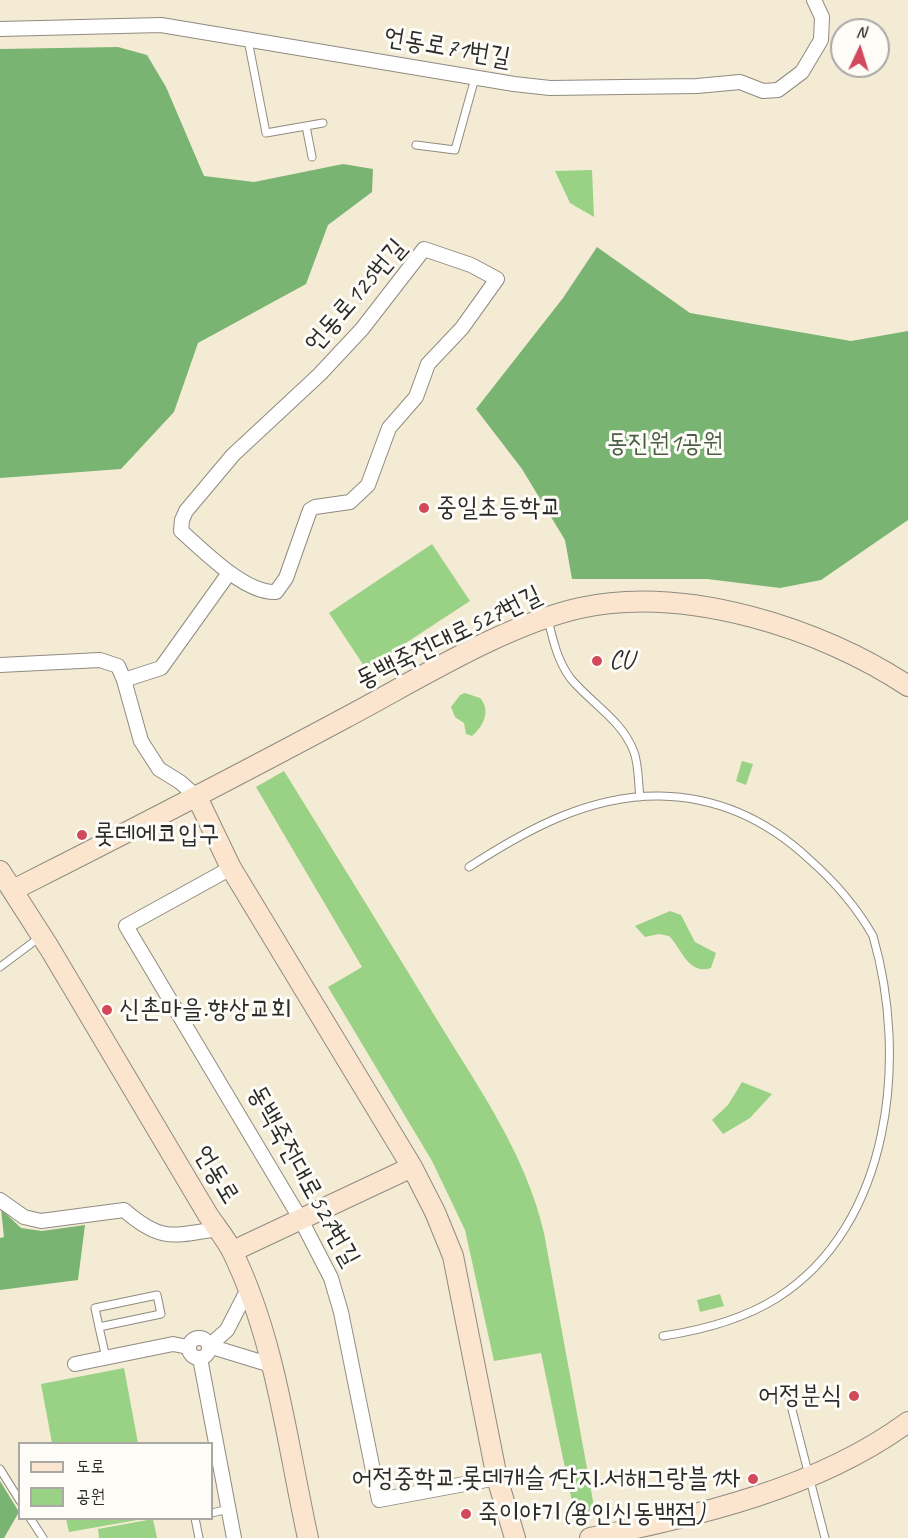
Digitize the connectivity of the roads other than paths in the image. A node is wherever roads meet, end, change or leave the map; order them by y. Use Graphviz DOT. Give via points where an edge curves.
graph roads {
  1 [pos="814,0"];
  2 [pos="0,29"];
  3 [pos="248,40"];
  4 [pos="475,78"];
  5 [pos="323,123"];
  6 [pos="306,126"];
  7 [pos="416,145"];
  8 [pos="312,157"];
  9 [pos="229,573"];
  10 [pos="548,617"];
  11 [pos="0,666"];
  12 [pos="888,674"];
  13 [pos="124,681"];
  14 [pos="908,686"];
  15 [pos="908,697"];
  16 [pos="197,797"];
  17 [pos="640,797"];
  18 [pos="469,867"];
  19 [pos="231,868"];
  20 [pos="0,871"];
  21 [pos="13,890"];
  22 [pos="42,935"];
  23 [pos="0,967"];
  24 [pos="893,987"];
  25 [pos="412,1167"];
  26 [pos="877,1183"];
  27 [pos="0,1200"];
  28 [pos="300,1218"];
  29 [pos="217,1229"];
  30 [pos="232,1251"];
  31 [pos="248,1289"];
  32 [pos="99,1327"];
  33 [pos="663,1336"];
  34 [pos="209,1346"];
  35 [pos="188,1347"];
  36 [pos="105,1358"];
  37 [pos="200,1358"];
  38 [pos="75,1364"];
  39 [pos="271,1365"];
  40 [pos="789,1398"];
  41 [pos="908,1422"];
  42 [pos="0,1469"];
  43 [pos="809,1476"];
  44 [pos="496,1478"];
  45 [pos="18,1498"];
  46 [pos="228,1509"];
  47 [pos="213,1513"];
  48 [pos="31,1520"];
  49 [pos="196,1520"];
  50 [pos="42,1538"];
  51 [pos="200,1538"];
  52 [pos="234,1538"];
  53 [pos="308,1538"];
  54 [pos="515,1538"];
  55 [pos="590,1538"];
  56 [pos="825,1538"];
  1 -- 4 [label="street, 언동로71번길" via="822,17 821,40 802,72 778,90 763,91 740,82 550,88"];
  2 -- 3 [label="street, 언동로71번길" via="161,25"];
  3 -- 4 [label="street, 언동로71번길"];
  3 -- 6 [label="lane" via="266,133"];
  4 -- 7 [label="lane" via="455,150"];
  5 -- 6 [label="lane"];
  6 -- 8 [label="lane"];
  9 -- 9 [label="street, 언동로125번길" via="267,592 276,592 286,578 310,510 350,502 368,485 390,428 416,397 428,364 462,328 497,279 471,265 424,249 350,341 220,469 186,511 182,531"];
  9 -- 13 [label="street" via="162,668"];
  10 -- 12 [label="street, 동백죽전대로527번길" via="610,604 707,608 782,626 834,646"];
  10 -- 16 [label="street, 동백죽전대로527번길" via="462,656"];
  10 -- 17 [label="lane" via="552,639 565,669 580,689 615,721 629,742"];
  11 -- 13 [label="street" via="100,660 118,666"];
  12 -- 14 [label="street, 동백죽전대로527번길"];
  12 -- 15 [label="street"];
  13 -- 16 [label="street" via="136,729 146,749 159,769"];
  16 -- 19 [label="street"];
  16 -- 21 [label="street, 동백죽전대로527번길"];
  17 -- 18 [label="lane" via="594,806 544,823"];
  17 -- 24 [label="lane" via="685,798 730,808 763,824 799,849 854,905 874,938"];
  19 -- 25 [label="street"];
  19 -- 28 [label="street, 동백죽전대로527번길" via="126,926"];
  20 -- 21 [label="street, 언동로"];
  21 -- 22 [label="street, 언동로"];
  22 -- 23 [label="lane"];
  22 -- 29 [label="street, 언동로"];
  25 -- 28 [label="street"];
  25 -- 44 [label="street" via="455,1264"];
  26 -- 33 [label="lane" via="850,1226 792,1287 742,1316 692,1332"];
  27 -- 29 [label="street" via="24,1217 42,1221 124,1210 143,1227 167,1236"];
  28 -- 30 [label="street"];
  28 -- 44 [label="street, 동백죽전대로527번길" via="337,1295 379,1500"];
  29 -- 30 [label="street, 언동로"];
  30 -- 31 [label="street, 언동로"];
  31 -- 34 [label="street" via="227,1330"];
  31 -- 39 [label="street, 언동로"];
  32 -- 32 [label="lane" via="161,1314 157,1295 95,1308"];
  32 -- 36 [label="lane"];
  34 -- 35 [label="street" via="198,1338"];
  34 -- 37 [label="street" via="208,1353"];
  34 -- 39 [label="street"];
  35 -- 36 [label="street" via="173,1344"];
  35 -- 37 [label="street" via="190,1354"];
  36 -- 38 [label="street"];
  37 -- 46 [label="street"];
  39 -- 53 [label="street, 언동로"];
  40 -- 43 [label="lane"];
  41 -- 43 [label="street" via="866,1450"];
  42 -- 45 [label="lane"];
  43 -- 55 [label="street" via="673,1520"];
  43 -- 56 [label="lane"];
  44 -- 54 [label="street"];
  46 -- 47 [label="lane"];
  46 -- 52 [label="street"];
  48 -- 50 [label="lane"];
  49 -- 51 [label="lane"];
}
